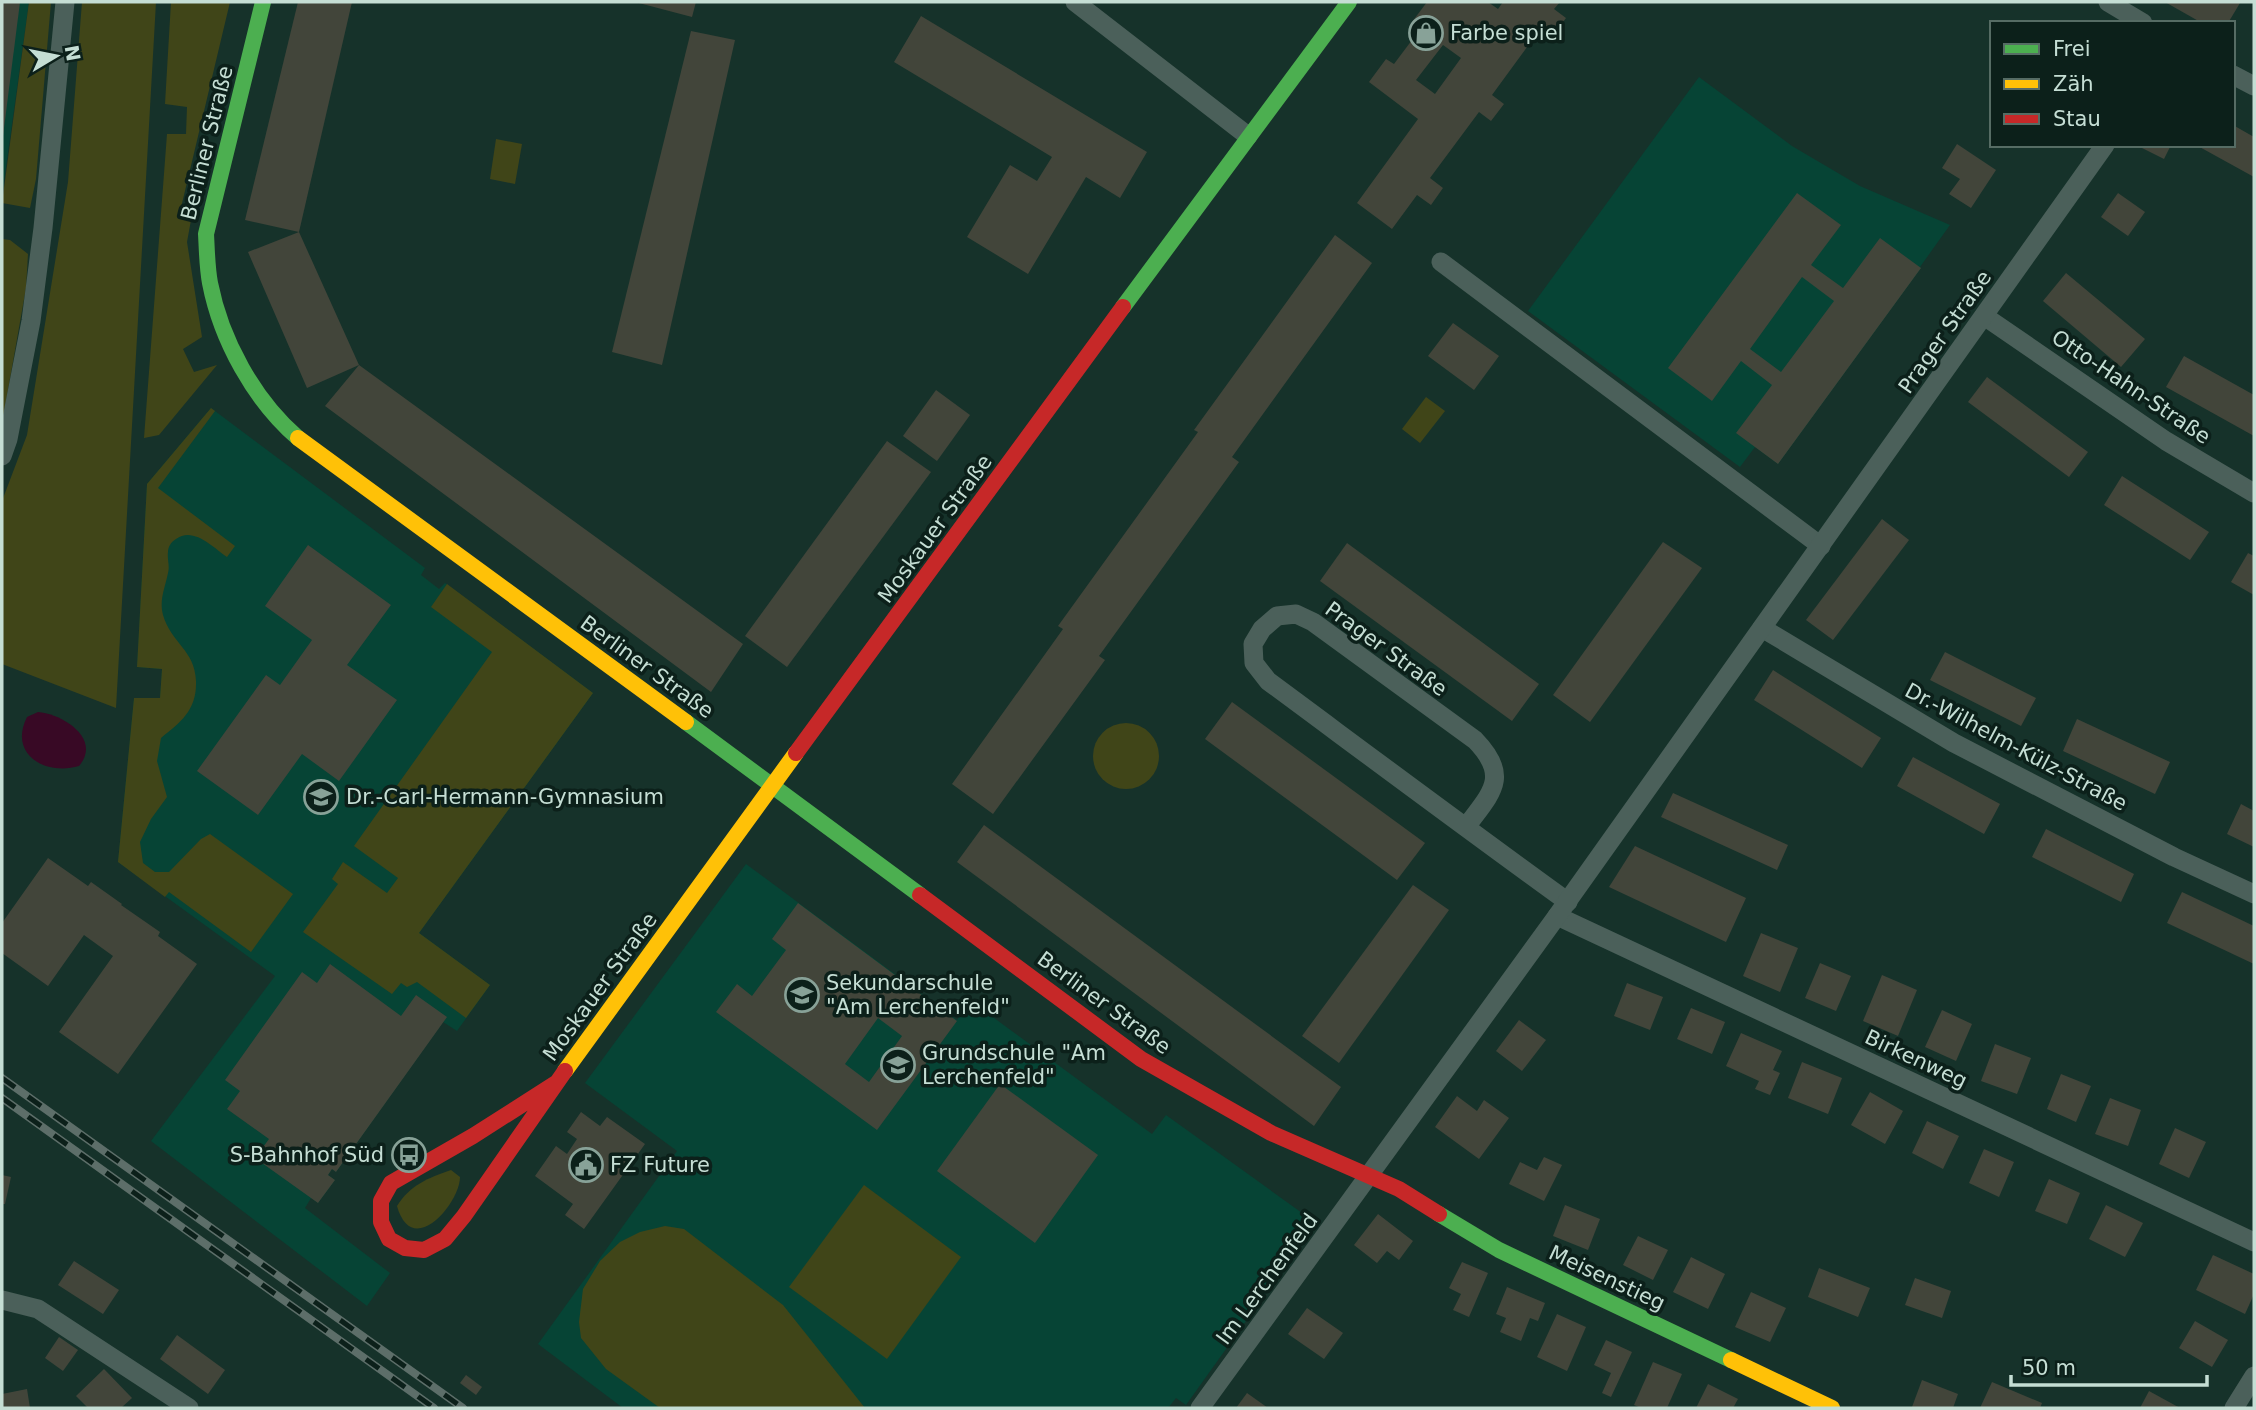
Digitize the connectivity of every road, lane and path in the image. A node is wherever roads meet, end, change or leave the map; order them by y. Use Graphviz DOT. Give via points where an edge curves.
graph roads {
  1 [pos="65,2"];
  2 [pos="263,2"];
  3 [pos="1075,2"];
  4 [pos="1349,2"];
  5 [pos="2108,2"];
  6 [pos="2140,21"];
  7 [pos="2235,76"];
  8 [pos="2254,86"];
  9 [pos="1248,136"];
  10 [pos="2104,147"];
  11 [pos="1441,262"];
  12 [pos="1984,316"];
  13 [pos="2,456"];
  14 [pos="2254,493"];
  15 [pos="1821,546"];
  16 [pos="1762,628"];
  17 [pos="772,785"];
  18 [pos="1466,827"];
  19 [pos="2254,894"];
  20 [pos="1563,909"];
  21 [pos="555,1083"];
  22 [pos="1368,1175"];
  23 [pos="2254,1242"];
  24 [pos="2,1300"];
  25 [pos="2254,1376"];
  26 [pos="189,1408"];
  27 [pos="1200,1408"];
  28 [pos="1832,1408"];
  29 [pos="2234,1408"];
  1 -- 13 [label="street" via="31,321"];
  2 -- 17 [label="street, Berliner Straße" via="206,234 215,303 232,346 260,394 285,426 320,454"];
  3 -- 9 [label="street"];
  4 -- 9 [label="street, Moskauer Straße"];
  5 -- 6 [label="street"];
  7 -- 8 [label="street"];
  9 -- 17 [label="street, Moskauer Straße"];
  10 -- 12 [label="street, Prager Straße"];
  11 -- 15 [label="street"];
  12 -- 14 [label="street, Otto-Hahn-Straße" via="2166,441"];
  12 -- 15 [label="street, Prager Straße"];
  15 -- 16 [label="street, Prager Straße"];
  16 -- 19 [label="street, Dr.-Wilhelm-Külz-Straße" via="1954,743 2174,858"];
  16 -- 20 [label="street, Prager Straße"];
  17 -- 21 [label="street, Moskauer Straße"];
  17 -- 22 [label="street, Berliner Straße" via="1140,1059 1271,1133"];
  18 -- 18 [label="street, Prager Straße" via="1268,681 1254,663 1254,644 1262,629 1277,616 1296,614 1313,622 1475,740 1495,767 1495,784"];
  18 -- 20 [label="street, Prager Straße"];
  20 -- 22 [label="street, Prager Straße"];
  20 -- 23 [label="street, Birkenweg"];
  21 -- 21 [label="street, Moskauer Straße" via="391,1184 381,1209 389,1239 405,1248 424,1250 445,1239"];
  22 -- 27 [label="street, Im Lerchenfeld"];
  22 -- 28 [label="street, Meisenstieg" via="1499,1250"];
  24 -- 26 [label="street" via="38,1308"];
  25 -- 29 [label="street"];
}
